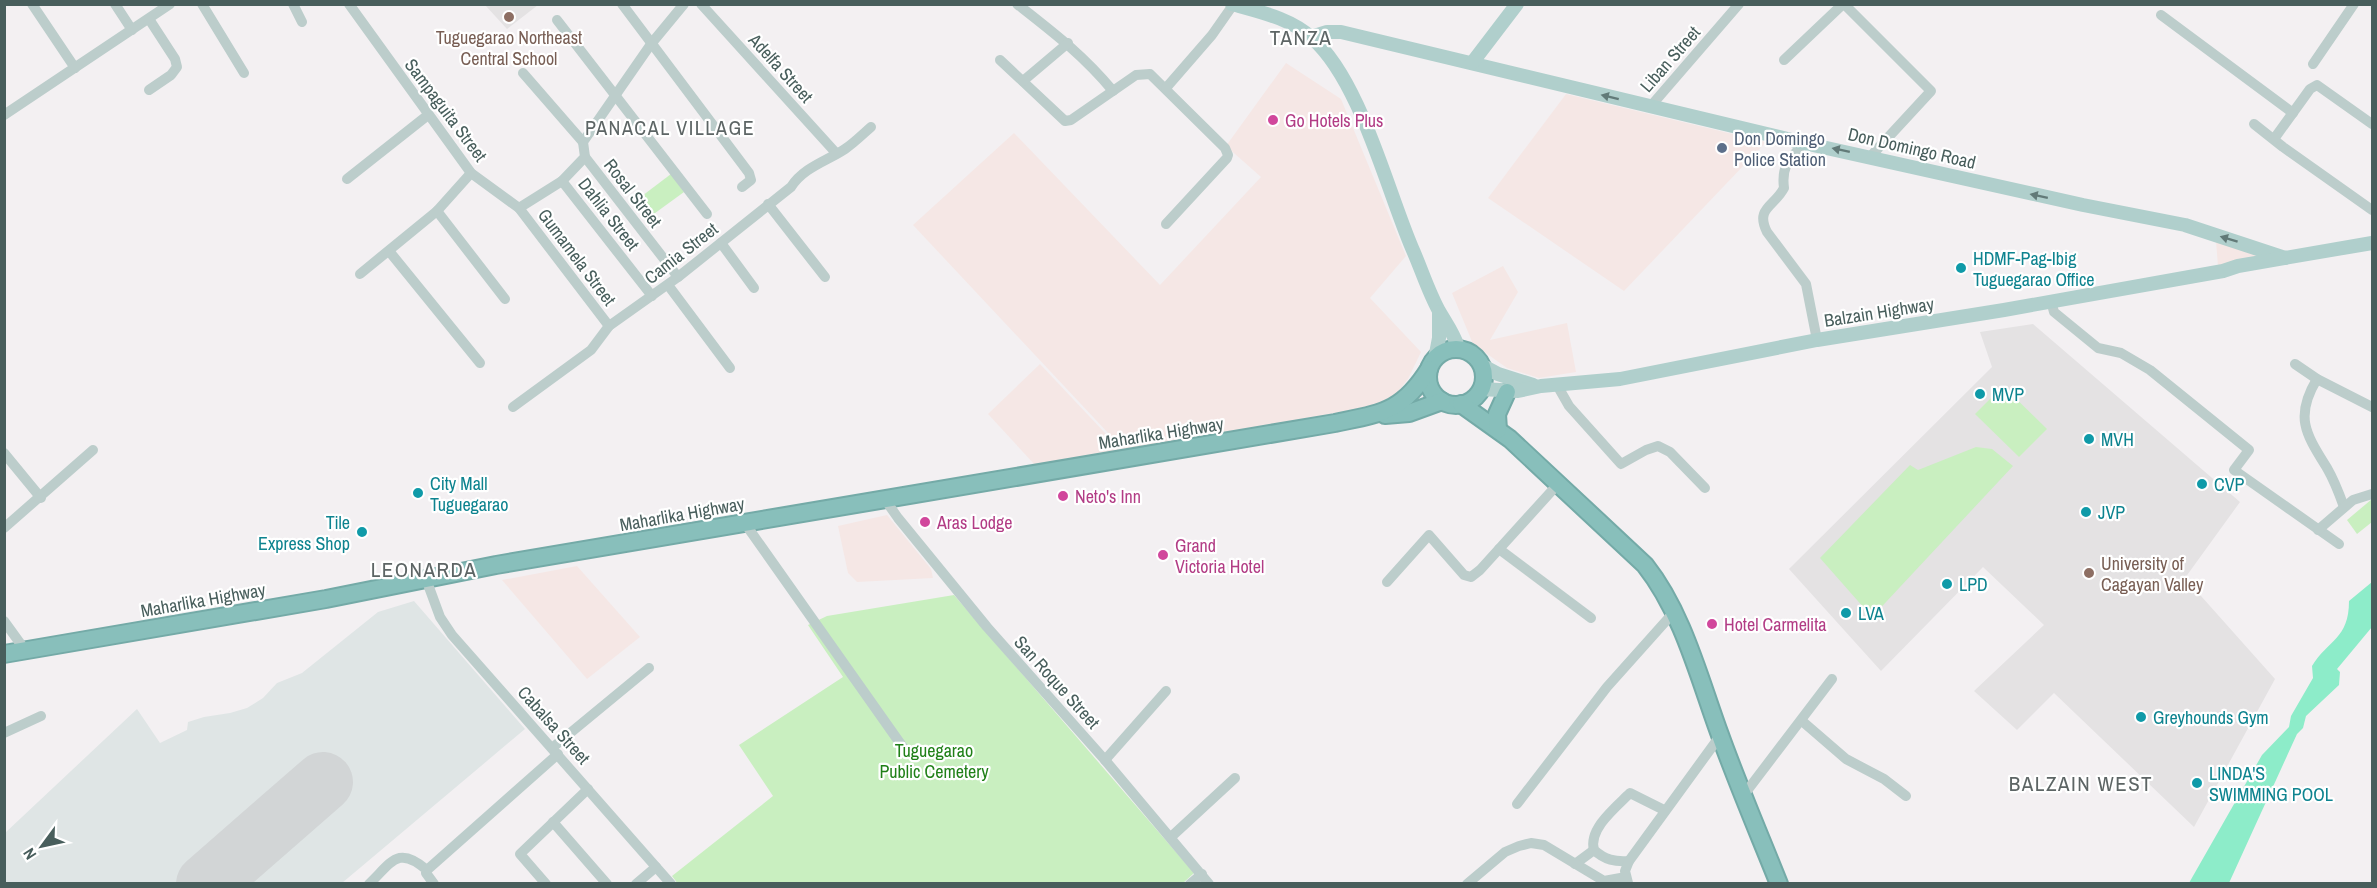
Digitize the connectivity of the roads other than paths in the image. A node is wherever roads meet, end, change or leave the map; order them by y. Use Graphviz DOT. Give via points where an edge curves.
graph roads {
  1 [pos="32,4"];
  2 [pos="115,4"];
  3 [pos="202,4"];
  4 [pos="293,4"];
  5 [pos="349,4"];
  6 [pos="622,4"];
  7 [pos="684,4"];
  8 [pos="701,4"];
  9 [pos="1017,4"];
  10 [pos="1517,4"];
  11 [pos="1739,4"];
  12 [pos="1843,4"];
  13 [pos="2354,4"];
  14 [pos="1233,5"];
  15 [pos="165,6"];
  16 [pos="2162,15"];
  17 [pos="149,19"];
  18 [pos="557,20"];
  19 [pos="302,22"];
  20 [pos="132,30"];
  21 [pos="1311,37"];
  22 [pos="1068,43"];
  23 [pos="651,44"];
  24 [pos="1000,60"];
  25 [pos="1784,60"];
  26 [pos="1472,63"];
  27 [pos="2313,64"];
  28 [pos="75,68"];
  29 [pos="244,73"];
  30 [pos="523,73"];
  31 [pos="1023,81"];
  32 [pos="1166,88"];
  33 [pos="149,90"];
  34 [pos="1113,91"];
  35 [pos="615,94"];
  36 [pos="1650,107"];
  37 [pos="2293,113"];
  38 [pos="4,115"];
  39 [pos="428,115"];
  40 [pos="2254,124"];
  41 [pos="2373,124"];
  42 [pos="871,128"];
  43 [pos="2274,139"];
  44 [pos="583,142"];
  45 [pos="1804,143"];
  46 [pos="836,153"];
  47 [pos="585,157"];
  48 [pos="1870,157"];
  49 [pos="471,173"];
  50 [pos="347,179"];
  51 [pos="562,180"];
  52 [pos="742,187"];
  53 [pos="768,204"];
  54 [pos="519,208"];
  55 [pos="2373,210"];
  56 [pos="438,211"];
  57 [pos="707,214"];
  58 [pos="1166,224"];
  59 [pos="721,243"];
  60 [pos="2373,243"];
  61 [pos="389,251"];
  62 [pos="2373,252"];
  63 [pos="2286,262"];
  64 [pos="360,274"];
  65 [pos="678,277"];
  66 [pos="825,277"];
  67 [pos="668,285"];
  68 [pos="754,288"];
  69 [pos="652,296"];
  70 [pos="505,298"];
  71 [pos="2051,301"];
  72 [pos="1438,310"];
  73 [pos="609,326"];
  74 [pos="1817,340"];
  75 [pos="1462,349"];
  76 [pos="480,363"];
  77 [pos="1432,364"];
  78 [pos="2295,364"];
  79 [pos="1482,365"];
  80 [pos="730,368"];
  81 [pos="2317,379"];
  82 [pos="1557,385"];
  83 [pos="1541,386"];
  84 [pos="1480,391"];
  85 [pos="1507,392"];
  86 [pos="1442,401"];
  87 [pos="1461,404"];
  88 [pos="513,407"];
  89 [pos="2373,407"];
  90 [pos="1366,416"];
  91 [pos="1498,430"];
  92 [pos="93,450"];
  93 [pos="4,453"];
  94 [pos="1558,484"];
  95 [pos="1705,488"];
  96 [pos="2373,494"];
  97 [pos="41,498"];
  98 [pos="884,498"];
  99 [pos="2344,507"];
  100 [pos="744,522"];
  101 [pos="4,528"];
  102 [pos="2318,530"];
  103 [pos="2339,544"];
  104 [pos="1499,549"];
  105 [pos="426,579"];
  106 [pos="1387,582"];
  107 [pos="1674,612"];
  108 [pos="1591,618"];
  109 [pos="4,621"];
  110 [pos="25,650"];
  111 [pos="4,654"];
  112 [pos="649,668"];
  113 [pos="1832,679"];
  114 [pos="1166,690"];
  115 [pos="41,716"];
  116 [pos="1802,721"];
  117 [pos="4,733"];
  118 [pos="1720,736"];
  119 [pos="555,751"];
  120 [pos="908,753"];
  121 [pos="1105,760"];
  122 [pos="1235,778"];
  123 [pos="588,789"];
  124 [pos="1743,796"];
  125 [pos="1906,796"];
  126 [pos="1517,804"];
  127 [pos="1664,810"];
  128 [pos="554,822"];
  129 [pos="1171,837"];
  130 [pos="1594,850"];
  131 [pos="1629,861"];
  132 [pos="1575,864"];
  133 [pos="656,867"];
  134 [pos="427,870"];
  135 [pos="1202,874"];
  136 [pos="1627,880"];
  137 [pos="369,884"];
  138 [pos="434,884"];
  139 [pos="546,884"];
  140 [pos="607,884"];
  141 [pos="636,884"];
  142 [pos="671,884"];
  143 [pos="1190,884"];
  144 [pos="1209,884"];
  145 [pos="1467,884"];
  146 [pos="1779,884"];
  1 -- 28 [label="street"];
  2 -- 20 [label="street"];
  3 -- 29 [label="street"];
  4 -- 19 [label="street"];
  5 -- 39 [label="street, Sampaguita Street"];
  6 -- 23 [label="street"];
  7 -- 23 [label="street"];
  8 -- 46 [label="street, Adelfa Street"];
  9 -- 22 [label="street"];
  10 -- 26 [label="main road"];
  11 -- 36 [label="street, Liban Street"];
  12 -- 25 [label="street"];
  12 -- 48 [label="street" via="1931,91"];
  13 -- 27 [label="street"];
  14 -- 21 [label="main road, Maharlika Highway" via="1283,20"];
  14 -- 32 [label="street"];
  15 -- 17 [label="street"];
  16 -- 37 [label="street"];
  17 -- 20 [label="street"];
  17 -- 33 [label="street" via="177,67"];
  18 -- 35 [label="street"];
  20 -- 28 [label="street"];
  21 -- 26 [label="main road, Don Domingo Road" via="1341,32"];
  21 -- 72 [label="main road, Maharlika Highway" via="1345,80"];
  22 -- 31 [label="street"];
  22 -- 34 [label="street"];
  23 -- 35 [label="street"];
  23 -- 52 [label="street" via="749,173 751,180"];
  24 -- 31 [label="street"];
  36 -- 26 [label="main road, Don Domingo Road, one-way"];
  28 -- 38 [label="street"];
  30 -- 44 [label="street"];
  31 -- 34 [label="street" via="1065,121"];
  32 -- 34 [label="street" via="1146,73 1136,75"];
  32 -- 58 [label="street" via="1228,154"];
  35 -- 44 [label="street"];
  35 -- 57 [label="street"];
  36 -- 45 [label="main road, Don Domingo Road"];
  37 -- 41 [label="street" via="2317,85"];
  37 -- 43 [label="street"];
  39 -- 49 [label="street, Sampaguita Street"];
  39 -- 50 [label="street"];
  40 -- 43 [label="street"];
  42 -- 46 [label="street, Camia Street"];
  43 -- 55 [label="street"];
  44 -- 47 [label="street"];
  48 -- 45 [label="main road, Don Domingo Road, one-way"];
  45 -- 74 [label="street" via="1785,166 1784,188 1762,215 1762,223 1806,284"];
  46 -- 53 [label="street, Camia Street" via="818,162"];
  47 -- 51 [label="street"];
  47 -- 65 [label="street, Rosal Street"];
  63 -- 48 [label="main road, Don Domingo Road, one-way" via="2185,225"];
  49 -- 54 [label="street, Sampaguita Street"];
  49 -- 56 [label="street"];
  51 -- 54 [label="street"];
  51 -- 69 [label="street, Dahlia Street"];
  53 -- 59 [label="street, Camia Street"];
  53 -- 66 [label="street"];
  54 -- 73 [label="street, Gumamela Street"];
  56 -- 61 [label="street"];
  56 -- 70 [label="street"];
  59 -- 65 [label="street, Camia Street"];
  59 -- 68 [label="street"];
  60 -- 63 [label="main road, Balzain Highway"];
  61 -- 64 [label="street"];
  61 -- 76 [label="street"];
  62 -- 63 [label="main road, Balzain Highway"];
  63 -- 71 [label="main road, Balzain Highway" via="2238,266"];
  65 -- 67 [label="street, Camia Street"];
  67 -- 69 [label="street, Camia Street"];
  67 -- 80 [label="street"];
  69 -- 73 [label="street, Camia Street"];
  71 -- 74 [label="main road, Balzain Highway"];
  71 -- 102 [label="street" via="2054,312 2098,348 2121,353 2150,370 2249,450 2234,470"];
  72 -- 75 [label="main road, Maharlika Highway"];
  72 -- 77 [label="main road, Maharlika Highway" via="1439,338"];
  73 -- 88 [label="street, Camia Street" via="591,350"];
  74 -- 82 [label="main road, Balzain Highway" via="1613,380"];
  75 -- 77 [label="highway" via="1449,350"];
  75 -- 79 [label="highway"];
  77 -- 86 [label="highway" via="1430,387"];
  77 -- 90 [label="highway, Maharlika Highway" via="1416,390 1398,405"];
  78 -- 81 [label="street"];
  79 -- 83 [label="main road" via="1519,382"];
  79 -- 84 [label="highway"];
  81 -- 89 [label="street"];
  81 -- 99 [label="street" via="2305,402 2304,425"];
  82 -- 83 [label="main road, Balzain Highway"];
  82 -- 95 [label="street" via="1569,406 1621,464 1659,446"];
  83 -- 85 [label="main road"];
  84 -- 85 [label="main road"];
  84 -- 87 [label="highway"];
  84 -- 91 [label="highway"];
  85 -- 91 [label="highway" via="1497,414"];
  86 -- 87 [label="highway"];
  86 -- 90 [label="highway, Maharlika Highway" via="1409,413"];
  87 -- 91 [label="highway"];
  90 -- 98 [label="highway, Maharlika Highway"];
  91 -- 94 [label="highway"];
  92 -- 97 [label="street"];
  93 -- 97 [label="street"];
  94 -- 104 [label="street"];
  94 -- 107 [label="highway" via="1645,565"];
  96 -- 99 [label="street"];
  97 -- 101 [label="street"];
  98 -- 100 [label="highway, Maharlika Highway"];
  98 -- 121 [label="street, San Roque Street" via="987,627"];
  99 -- 102 [label="street"];
  100 -- 105 [label="highway, Maharlika Highway"];
  100 -- 120 [label="street"];
  102 -- 103 [label="street"];
  104 -- 106 [label="street" via="1471,577 1464,575 1430,535"];
  104 -- 108 [label="street"];
  105 -- 110 [label="highway, Maharlika Highway"];
  105 -- 119 [label="street, Cabalsa Street" via="452,634"];
  107 -- 118 [label="highway"];
  107 -- 126 [label="street" via="1607,687"];
  109 -- 110 [label="street"];
  110 -- 111 [label="highway, Maharlika Highway"];
  112 -- 119 [label="street"];
  113 -- 116 [label="street"];
  114 -- 121 [label="street"];
  115 -- 117 [label="street"];
  116 -- 124 [label="street"];
  116 -- 125 [label="street" via="1846,759"];
  118 -- 124 [label="highway"];
  118 -- 127 [label="street"];
  119 -- 123 [label="street, Cabalsa Street"];
  119 -- 134 [label="street"];
  121 -- 129 [label="street, San Roque Street"];
  122 -- 129 [label="street"];
  123 -- 128 [label="street"];
  123 -- 133 [label="street, Cabalsa Street"];
  124 -- 146 [label="highway"];
  127 -- 130 [label="street" via="1630,793 1594,837"];
  127 -- 131 [label="street"];
  128 -- 139 [label="street" via="520,854"];
  128 -- 140 [label="street"];
  129 -- 135 [label="street, San Roque Street"];
  130 -- 131 [label="street" via="1609,860"];
  130 -- 132 [label="street"];
  131 -- 136 [label="street"];
  132 -- 136 [label="street" via="1604,881"];
  132 -- 145 [label="street" via="1544,845 1531,843 1505,852"];
  133 -- 141 [label="street"];
  133 -- 142 [label="street, Cabalsa Street"];
  134 -- 137 [label="street" via="412,858 399,856"];
  134 -- 138 [label="street"];
  135 -- 143 [label="street"];
  135 -- 144 [label="street, San Roque Street"];
}
